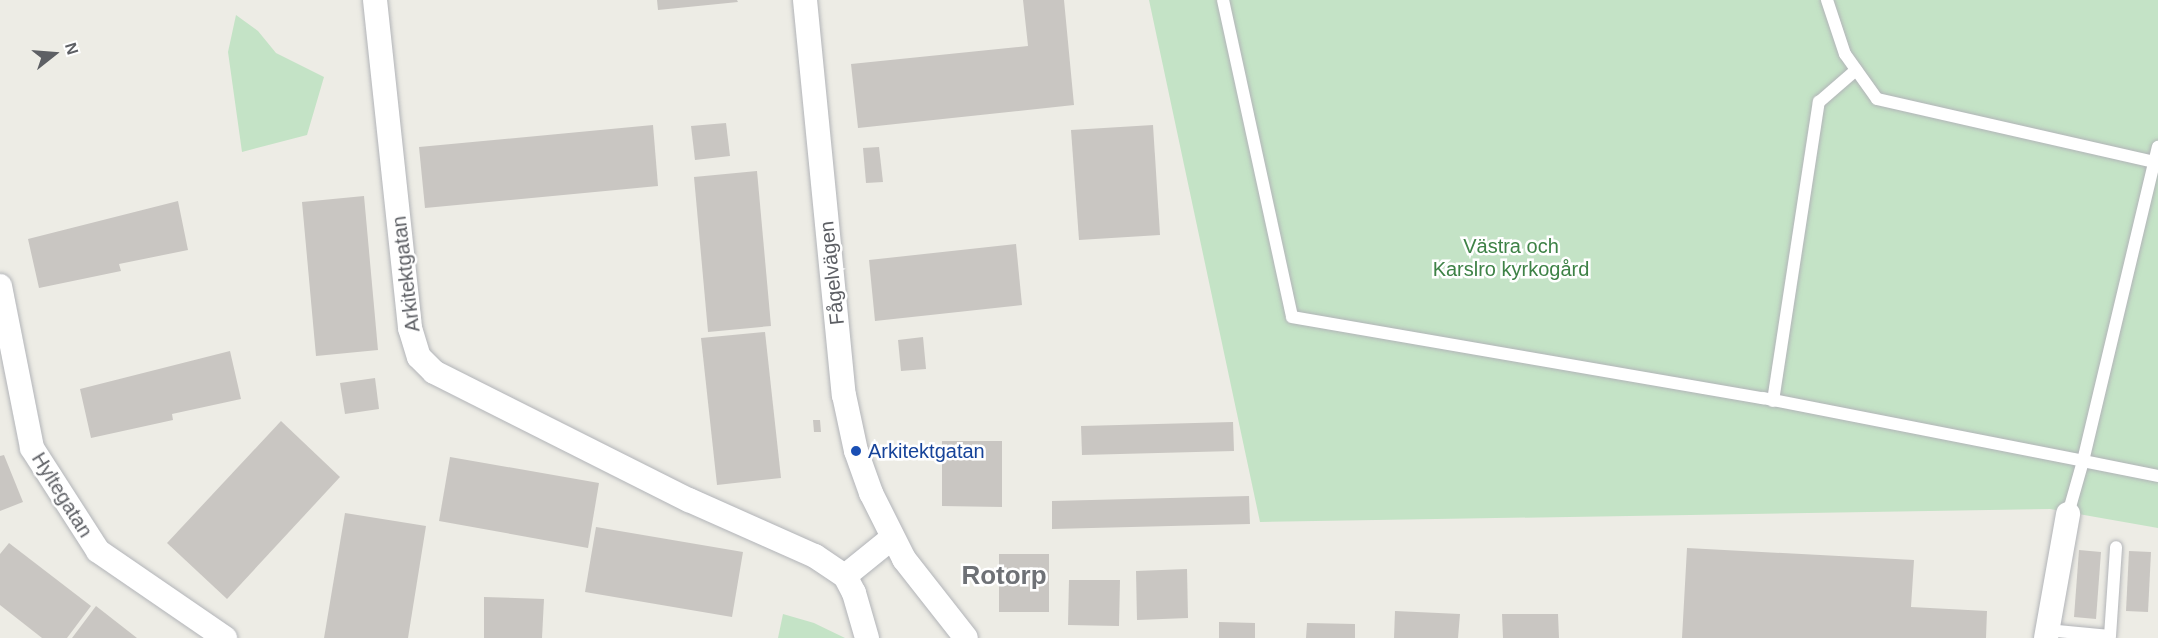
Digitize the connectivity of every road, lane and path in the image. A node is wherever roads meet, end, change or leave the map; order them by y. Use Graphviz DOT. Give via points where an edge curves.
graph roads {
  1 [pos="375,0"];
  2 [pos="805,0"];
  3 [pos="1223,0"];
  4 [pos="1827,0"];
  5 [pos="1856,70"];
  6 [pos="2158,147"];
  7 [pos="2156,162"];
  8 [pos="0,286"];
  9 [pos="1773,400"];
  10 [pos="2083,461"];
  11 [pos="2158,476"];
  12 [pos="2068,514"];
  13 [pos="892,538"];
  14 [pos="2116,547"];
  15 [pos="845,576"];
  16 [pos="2046,634"];
  17 [pos="225,638"];
  18 [pos="867,638"];
  19 [pos="966,638"];
  1 -- 15 [label="street, Arkitektgatan" via="410,328 419,357 434,372 689,500 815,556"];
  2 -- 13 [label="street, Fågelvägen" via="848,418 871,493"];
  3 -- 9 [label="lane" via="1292,317"];
  4 -- 5 [label="lane" via="1845,54"];
  5 -- 7 [label="lane" via="1877,99"];
  5 -- 9 [label="lane" via="1819,102"];
  6 -- 7 [label="lane"];
  7 -- 10 [label="lane"];
  8 -- 17 [label="street, Hyltegatan" via="32,448 98,551"];
  9 -- 10 [label="lane"];
  10 -- 11 [label="lane"];
  10 -- 12 [label="lane"];
  12 -- 16 [label="street"];
  13 -- 15 [label="street"];
  13 -- 19 [label="street, Fågelvägen" via="944,614"];
  14 -- 16 [label="lane" via="2110,636"];
  15 -- 18 [label="street" via="855,593"];
}
